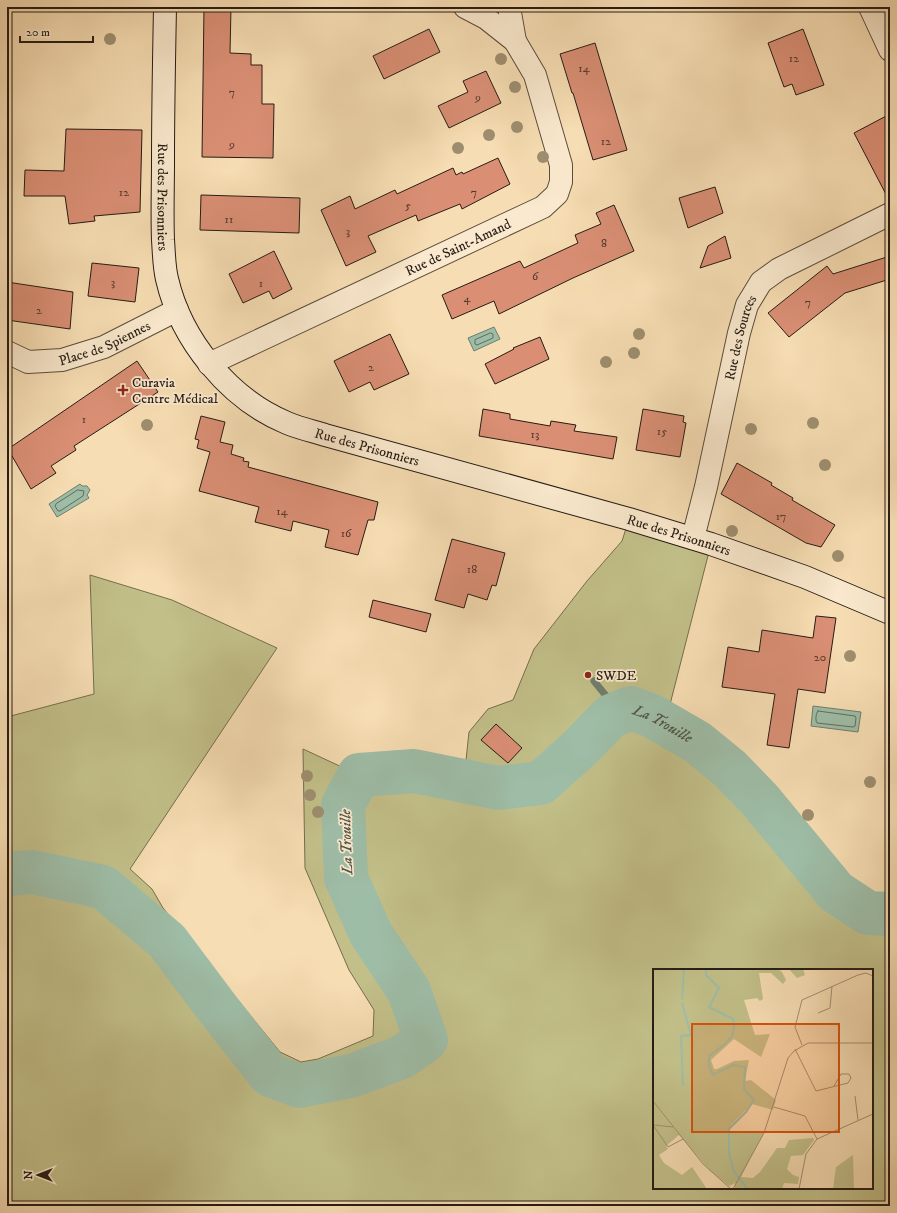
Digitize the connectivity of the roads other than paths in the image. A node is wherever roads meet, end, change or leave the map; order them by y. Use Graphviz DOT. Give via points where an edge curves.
graph roads {
  1 [pos="165,7"];
  2 [pos="465,7"];
  3 [pos="509,7"];
  4 [pos="870,7"];
  5 [pos="516,41"];
  6 [pos="890,50"];
  7 [pos="890,214"];
  8 [pos="177,310"];
  9 [pos="7,352"];
  10 [pos="209,364"];
  11 [pos="693,538"];
  12 [pos="890,613"];
  1 -- 8 [label="street, Rue des Prisonniers" via="162,216 167,279"];
  2 -- 5 [label="street, Rue de Saint-Amand" via="486,18"];
  3 -- 5 [label="street, Rue de Saint-Amand"];
  4 -- 6 [label="street"];
  5 -- 10 [label="street, Rue de Saint-Amand" via="535,75 561,165 561,182 557,194 542,207"];
  7 -- 11 [label="street, Rue des Sources" via="779,269 761,282 747,305"];
  8 -- 9 [label="street, Place de Spiennes" via="104,347 62,360 28,362"];
  8 -- 10 [label="street, Rue des Prisonniers"];
  10 -- 11 [label="street, Rue des Prisonniers" via="248,400 287,423"];
  11 -- 12 [label="street, Rue des Prisonniers" via="805,576"];
}
